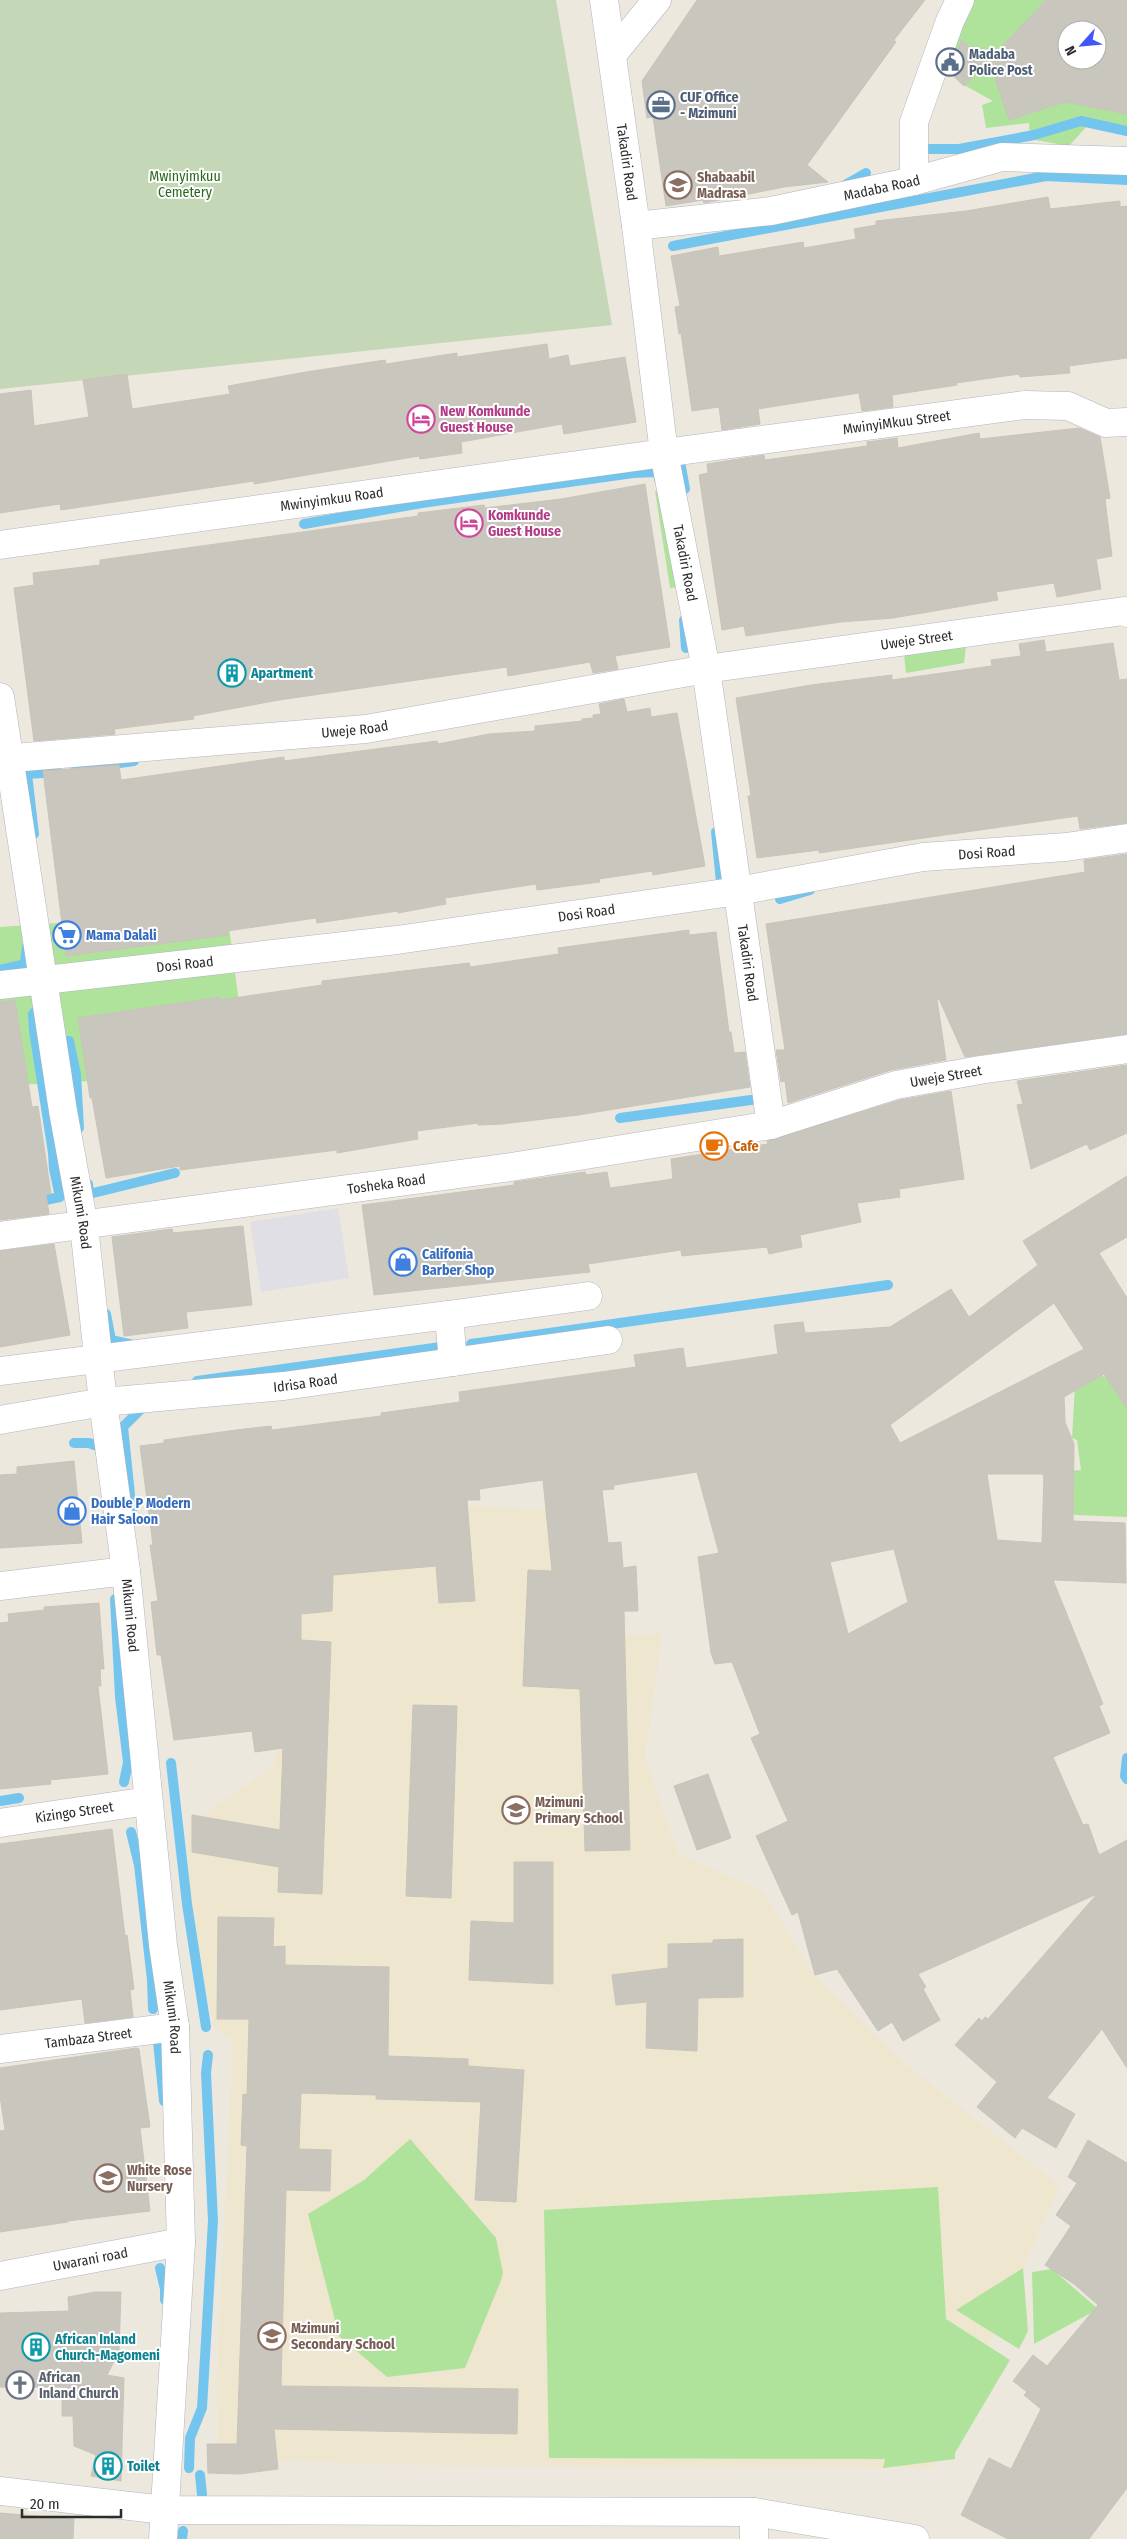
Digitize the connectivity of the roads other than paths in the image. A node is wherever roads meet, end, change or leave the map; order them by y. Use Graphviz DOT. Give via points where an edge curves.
graph roads {
  1 [pos="604,0"];
  2 [pos="657,0"];
  3 [pos="960,0"];
  4 [pos="612,55"];
  5 [pos="1127,161"];
  6 [pos="914,182"];
  7 [pos="636,226"];
  8 [pos="1127,422"];
  9 [pos="664,452"];
  10 [pos="0,545"];
  11 [pos="1127,613"];
  12 [pos="706,669"];
  13 [pos="0,697"];
  14 [pos="5,759"];
  15 [pos="1127,838"];
  16 [pos="738,892"];
  17 [pos="44,979"];
  18 [pos="0,985"];
  19 [pos="1127,1049"];
  20 [pos="771,1125"];
  21 [pos="84,1226"];
  22 [pos="0,1236"];
  23 [pos="588,1296"];
  24 [pos="449,1315"];
  25 [pos="608,1340"];
  26 [pos="99,1360"];
  27 [pos="453,1362"];
  28 [pos="0,1371"];
  29 [pos="103,1402"];
  30 [pos="0,1420"];
  31 [pos="126,1571"];
  32 [pos="0,1586"];
  33 [pos="148,1801"];
  34 [pos="0,1823"];
  35 [pos="175,2027"];
  36 [pos="0,2049"];
  37 [pos="181,2242"];
  38 [pos="0,2276"];
  39 [pos="0,2490"];
  40 [pos="164,2510"];
  41 [pos="754,2512"];
  42 [pos="163,2539"];
  43 [pos="754,2539"];
  44 [pos="915,2539"];
  1 -- 4 [label="street, Takadiri Road"];
  2 -- 4 [label="street"];
  3 -- 6 [label="street" via="914,122"];
  4 -- 7 [label="street, Takadiri Road"];
  5 -- 6 [label="street, Madaba Road" via="1002,157"];
  6 -- 7 [label="street, Madaba Road" via="771,211"];
  7 -- 9 [label="street, Takadiri Road"];
  8 -- 9 [label="street, MwinyiMkuu Street" via="1106,423 1068,406 1026,406"];
  9 -- 10 [label="street, Mwinyimkuu Road"];
  9 -- 12 [label="street, Takadiri Road"];
  11 -- 12 [label="street, Uweje Street"];
  12 -- 14 [label="street, Uweje Road" via="366,729"];
  12 -- 16 [label="street, Takadiri Road"];
  13 -- 14 [label="street, Mikumi Road"];
  14 -- 17 [label="street, Mikumi Road"];
  15 -- 16 [label="street, Dosi Road" via="1066,847 923,857"];
  16 -- 17 [label="street, Dosi Road" via="397,940"];
  16 -- 20 [label="street, Takadiri Road"];
  17 -- 18 [label="street, Dosi Road"];
  17 -- 21 [label="street, Mikumi Road" via="62,1111"];
  19 -- 20 [label="street, Uweje Street" via="896,1085"];
  20 -- 21 [label="street, Tosheka Road" via="511,1167"];
  21 -- 22 [label="street, Tosheka Road"];
  21 -- 26 [label="street, Mikumi Road"];
  23 -- 24 [label="street"];
  24 -- 26 [label="street"];
  24 -- 27 [label="street"];
  25 -- 27 [label="street, Idrisa Road"];
  26 -- 28 [label="street"];
  26 -- 29 [label="street, Mikumi Road"];
  27 -- 29 [label="street, Idrisa Road" via="284,1386"];
  29 -- 30 [label="street, Idrisa Road"];
  29 -- 31 [label="street, Mikumi Road"];
  31 -- 32 [label="street"];
  31 -- 33 [label="street, Mikumi Road"];
  33 -- 34 [label="street, Kizingo Street"];
  33 -- 35 [label="street, Mikumi Road"];
  35 -- 36 [label="street, Tambaza Street"];
  35 -- 37 [label="street, Mikumi Road"];
  37 -- 38 [label="street, Uwarani road"];
  37 -- 40 [label="street, Mikumi Road"];
  39 -- 40 [label="street"];
  40 -- 41 [label="street"];
  40 -- 42 [label="street, Mikumi Road"];
  41 -- 43 [label="street"];
  41 -- 44 [label="street"];
}
